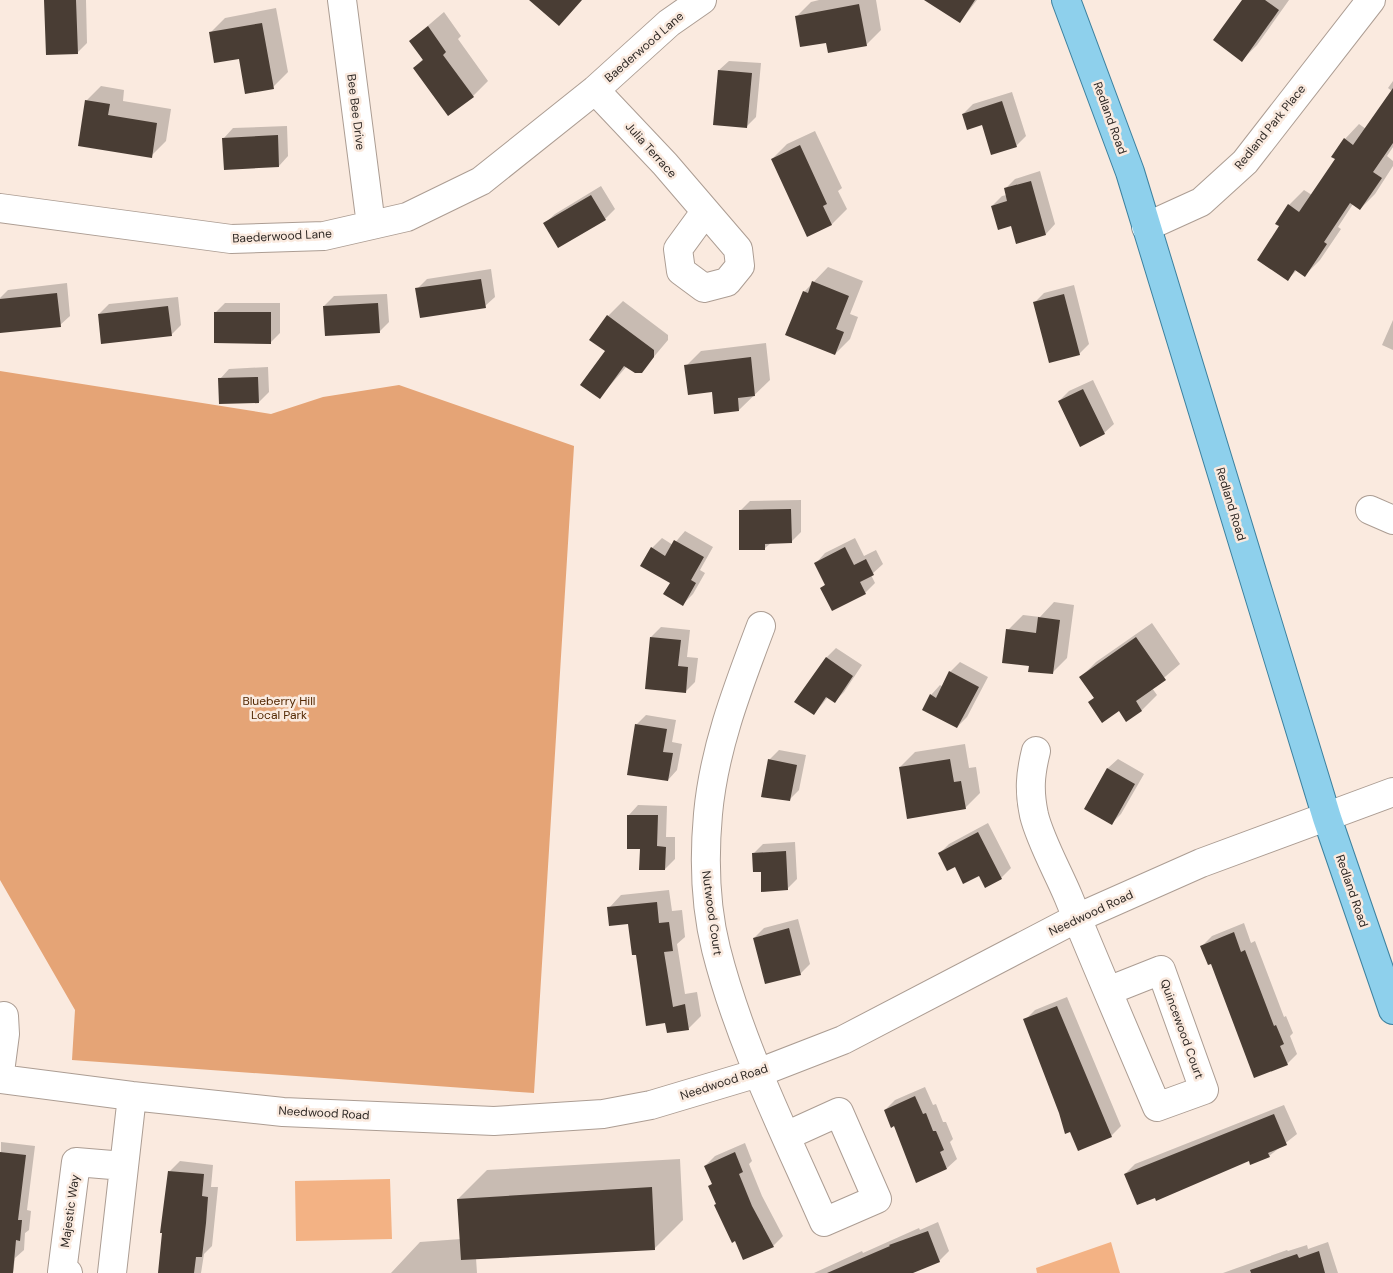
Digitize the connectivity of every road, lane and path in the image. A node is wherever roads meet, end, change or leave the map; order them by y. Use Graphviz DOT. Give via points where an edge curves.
graph roads {
  1 [pos="342,0"];
  2 [pos="702,0"];
  3 [pos="1066,0"];
  4 [pos="1371,0"];
  5 [pos="595,90"];
  6 [pos="0,208"];
  7 [pos="705,212"];
  8 [pos="371,225"];
  9 [pos="1146,226"];
  10 [pos="761,626"];
  11 [pos="1036,751"];
  12 [pos="1393,792"];
  13 [pos="1327,818"];
  14 [pos="1077,918"];
  15 [pos="1108,991"];
  16 [pos="1393,1010"];
  17 [pos="4,1016"];
  18 [pos="0,1072"];
  19 [pos="758,1072"];
  20 [pos="0,1079"];
  21 [pos="132,1096"];
  22 [pos="786,1136"];
  23 [pos="124,1166"];
  24 [pos="68,1273"];
  25 [pos="112,1273"];
  1 -- 8 [label="street, Bee Bee Drive"];
  2 -- 5 [label="street, Baederwood Lane" via="669,23"];
  3 -- 9 [label="main road, Redland Road" via="1130,172"];
  4 -- 9 [label="street, Redland Park Place" via="1245,162 1201,202"];
  5 -- 7 [label="street, Julia Terrace" via="666,164"];
  5 -- 8 [label="street, Baederwood Lane" via="481,181 407,217"];
  6 -- 8 [label="street, Baederwood Lane" via="231,239 324,236"];
  9 -- 13 [label="main road, Redland Road"];
  10 -- 19 [label="street, Nutwood Court" via="731,706 717,759 708,812 705,861 715,948"];
  11 -- 14 [label="street, Quincewood Court" via="1029,777 1034,816"];
  12 -- 13 [label="street, Needwood Road"];
  13 -- 14 [label="street, Needwood Road" via="1201,863"];
  13 -- 16 [label="main road, Redland Road"];
  14 -- 15 [label="street, Quincewood Court"];
  14 -- 19 [label="street, Needwood Road" via="843,1040"];
  15 -- 15 [label="street, Quincewood Court" via="1161,970 1204,1090 1157,1107"];
  17 -- 18 [label="street"];
  19 -- 21 [label="street, Needwood Road" via="641,1107 603,1114 494,1121 283,1112"];
  19 -- 22 [label="street, Nutwood Court"];
  20 -- 21 [label="street, Needwood Road"];
  21 -- 23 [label="street"];
  23 -- 24 [label="street, Majestic Way" via="76,1162 62,1272"];
  23 -- 25 [label="street"];
}
